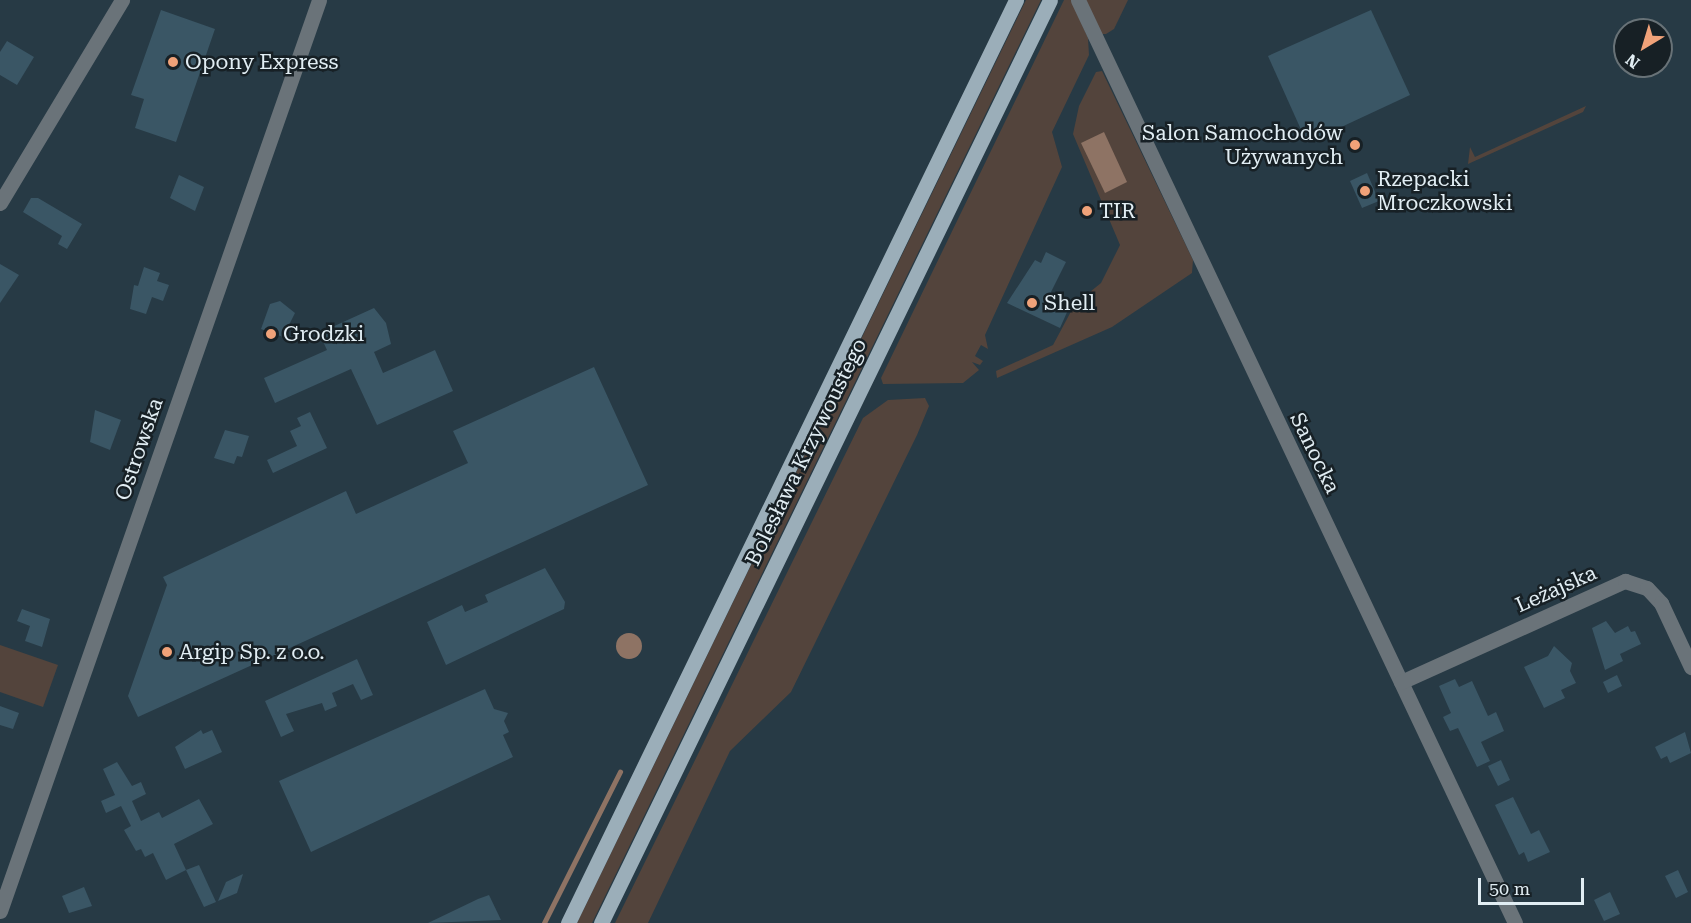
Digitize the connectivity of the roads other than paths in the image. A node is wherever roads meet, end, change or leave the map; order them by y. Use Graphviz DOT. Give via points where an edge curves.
graph roads {
  1 [pos="123,0"];
  2 [pos="319,0"];
  3 [pos="1016,0"];
  4 [pos="1050,0"];
  5 [pos="1078,0"];
  6 [pos="0,203"];
  7 [pos="1691,667"];
  8 [pos="1401,682"];
  9 [pos="0,912"];
  10 [pos="568,923"];
  11 [pos="601,923"];
  12 [pos="1515,923"];
  1 -- 6 [label="street"];
  2 -- 9 [label="street, Ostrowska"];
  3 -- 10 [label="main road, Bolesława Krzywoustego"];
  4 -- 11 [label="main road, Bolesława Krzywoustego"];
  5 -- 8 [label="street, Sanocka"];
  7 -- 8 [label="street, Leżajska" via="1661,603 1647,588 1625,581"];
  8 -- 12 [label="street, Sanocka"];
}
